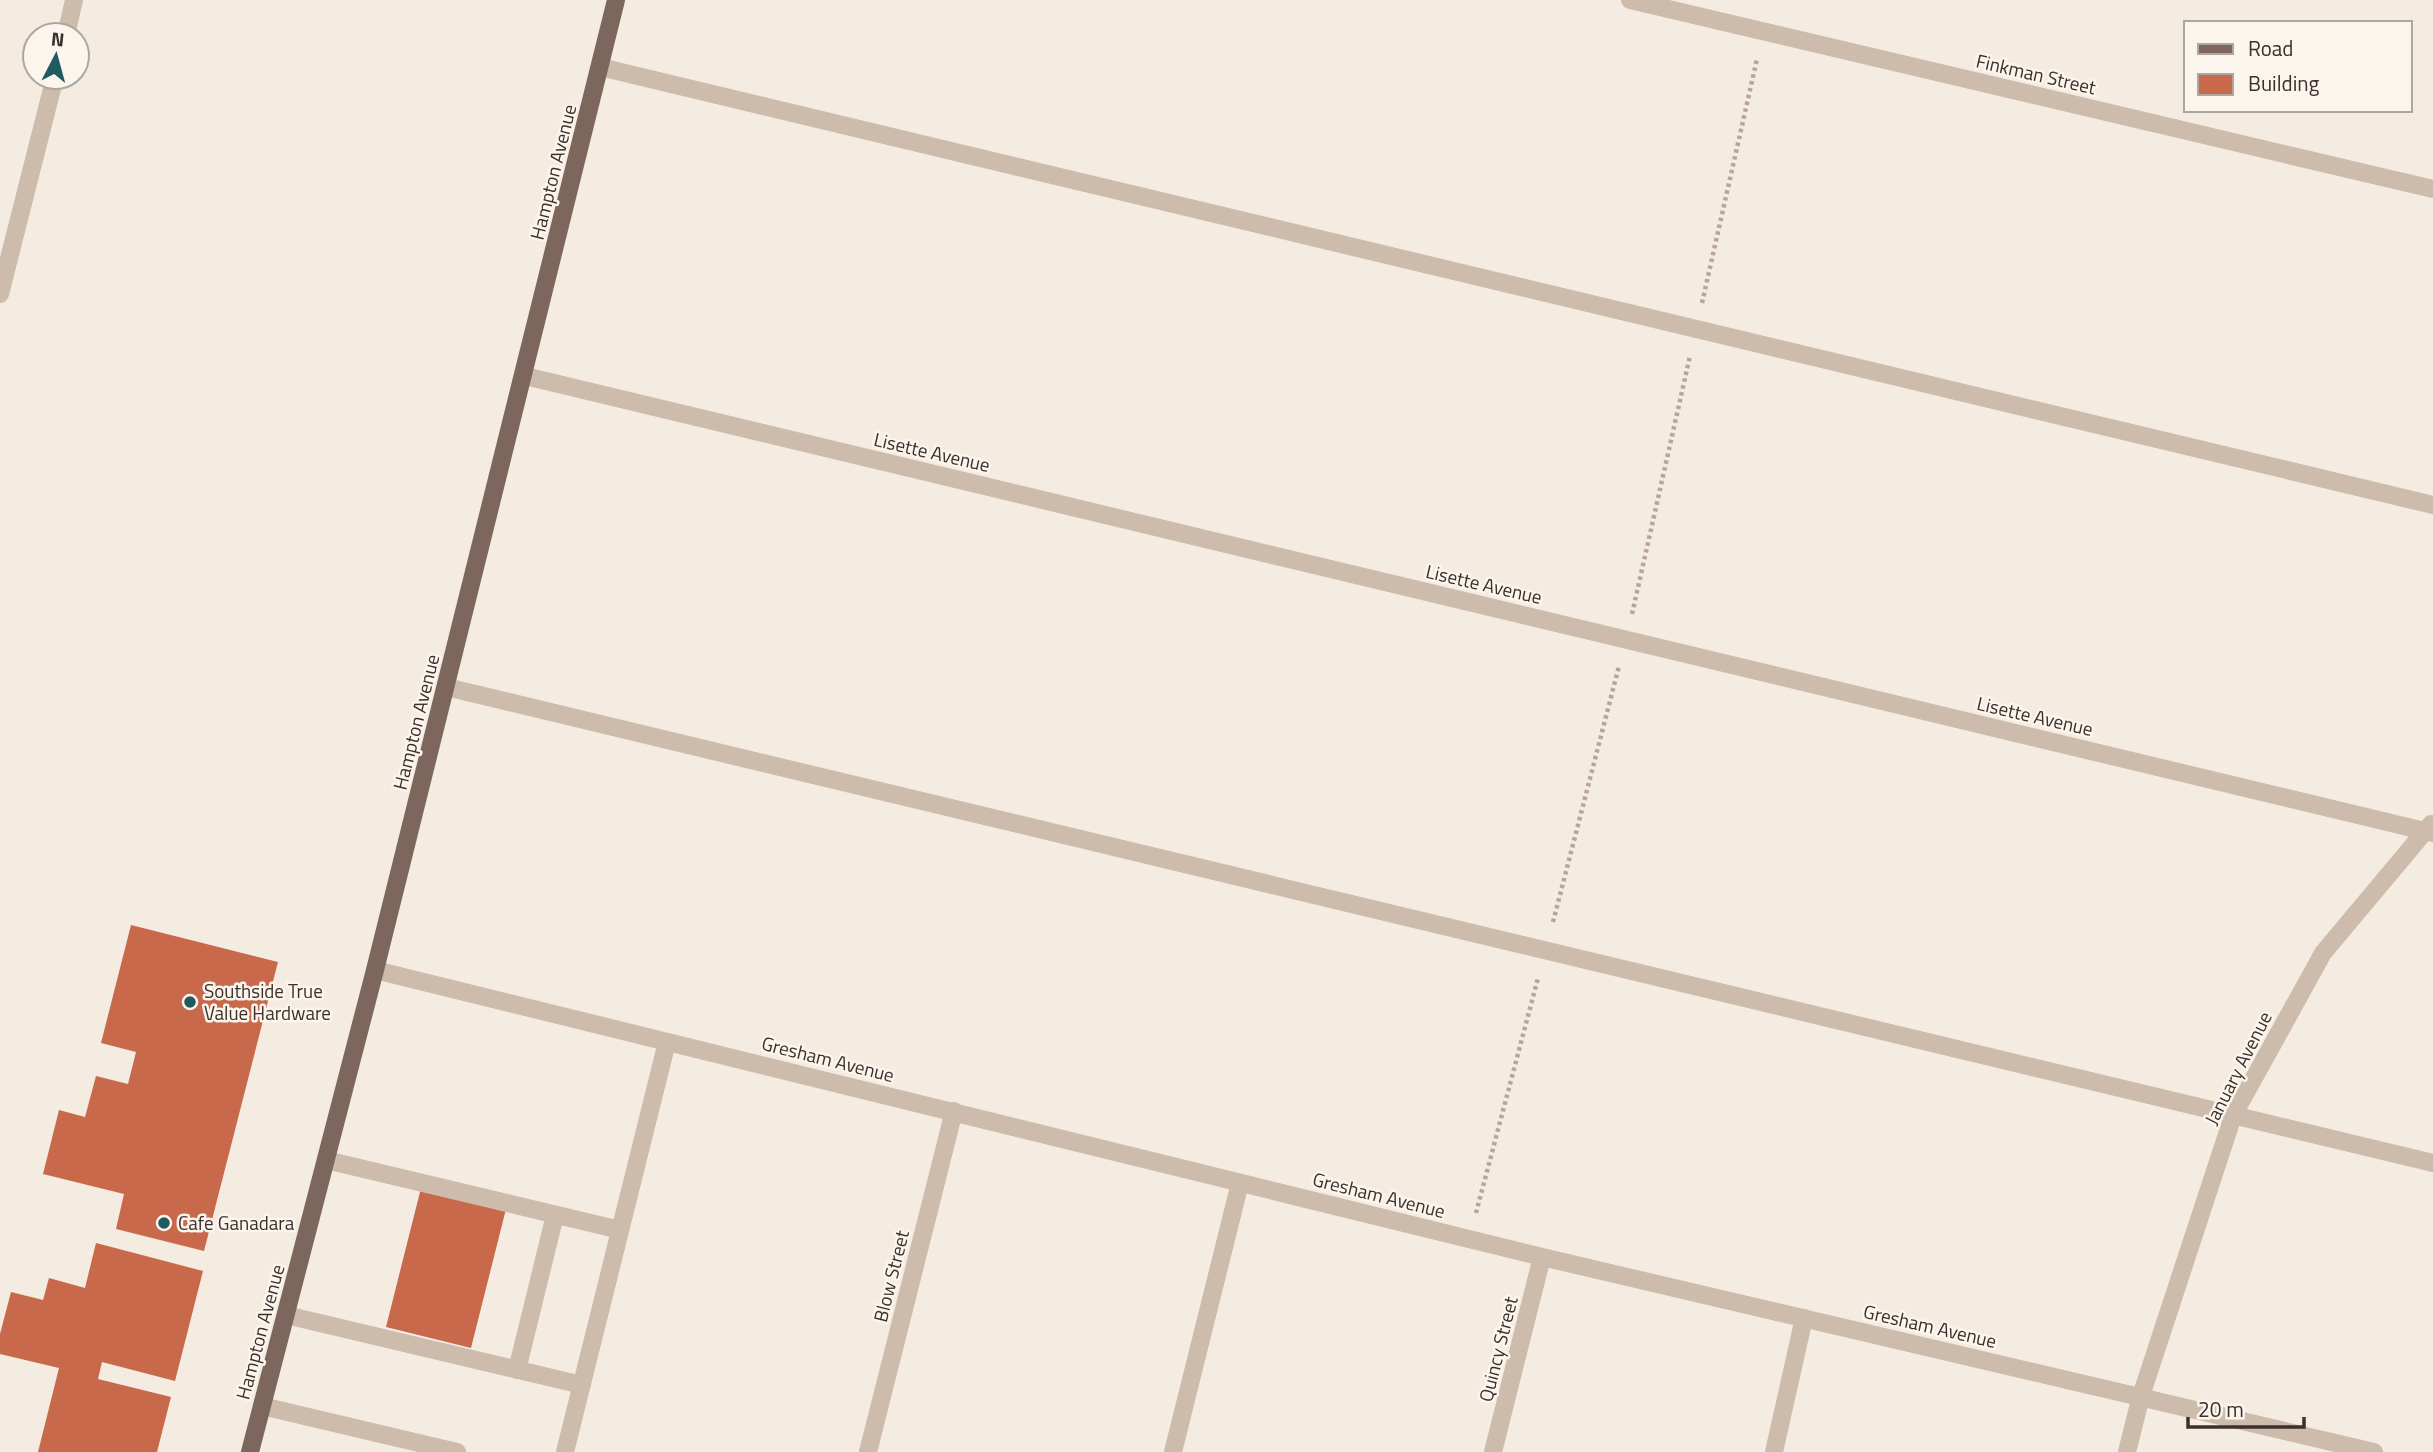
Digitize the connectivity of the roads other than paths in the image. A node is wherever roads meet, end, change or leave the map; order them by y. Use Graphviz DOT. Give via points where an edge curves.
graph roads {
  1 [pos="74,0"];
  2 [pos="616,0"];
  3 [pos="1630,0"];
  4 [pos="69,21"];
  5 [pos="600,66"];
  6 [pos="51,91"];
  7 [pos="2433,189"];
  8 [pos="0,294"];
  9 [pos="524,376"];
  10 [pos="2433,505"];
  11 [pos="446,687"];
  12 [pos="2431,829"];
  13 [pos="375,970"];
  14 [pos="667,1042"];
  15 [pos="954,1111"];
  16 [pos="2233,1116"];
  17 [pos="326,1160"];
  18 [pos="2433,1163"];
  19 [pos="1240,1183"];
  20 [pos="555,1214"];
  21 [pos="620,1230"];
  22 [pos="1542,1257"];
  23 [pos="286,1315"];
  24 [pos="1804,1318"];
  25 [pos="517,1370"];
  26 [pos="582,1385"];
  27 [pos="2141,1396"];
  28 [pos="262,1406"];
  29 [pos="250,1452"];
  30 [pos="457,1452"];
  31 [pos="565,1452"];
  32 [pos="868,1452"];
  33 [pos="1173,1452"];
  34 [pos="1493,1452"];
  35 [pos="1774,1452"];
  36 [pos="2127,1452"];
  37 [pos="2374,1452"];
  1 -- 4 [label="street"];
  2 -- 5 [label="main road, Hampton Avenue"];
  3 -- 7 [label="street, Finkman Street"];
  5 -- 9 [label="main road, Hampton Avenue"];
  5 -- 10 [label="street"];
  6 -- 8 [label="street"];
  9 -- 11 [label="main road, Hampton Avenue"];
  9 -- 12 [label="street, Lisette Avenue"];
  11 -- 13 [label="main road, Hampton Avenue"];
  11 -- 16 [label="street"];
  12 -- 16 [label="street, January Avenue" via="2323,953"];
  13 -- 14 [label="street, Gresham Avenue"];
  13 -- 17 [label="main road, Hampton Avenue"];
  14 -- 15 [label="street, Gresham Avenue"];
  14 -- 21 [label="street"];
  15 -- 19 [label="street, Gresham Avenue"];
  15 -- 32 [label="street, Blow Street"];
  16 -- 18 [label="street"];
  16 -- 27 [label="street, January Avenue"];
  17 -- 20 [label="street"];
  17 -- 23 [label="main road, Hampton Avenue"];
  19 -- 22 [label="street, Gresham Avenue"];
  19 -- 33 [label="street"];
  20 -- 21 [label="street"];
  20 -- 25 [label="street"];
  21 -- 26 [label="street"];
  22 -- 24 [label="street, Gresham Avenue"];
  22 -- 34 [label="street, Quincy Street"];
  23 -- 25 [label="street"];
  23 -- 28 [label="main road, Hampton Avenue"];
  24 -- 27 [label="street, Gresham Avenue"];
  24 -- 35 [label="street"];
  25 -- 26 [label="street"];
  26 -- 31 [label="street"];
  27 -- 36 [label="street, January Avenue"];
  27 -- 37 [label="street, Gresham Avenue"];
  28 -- 29 [label="main road, Hampton Avenue"];
  28 -- 30 [label="street"];
}
